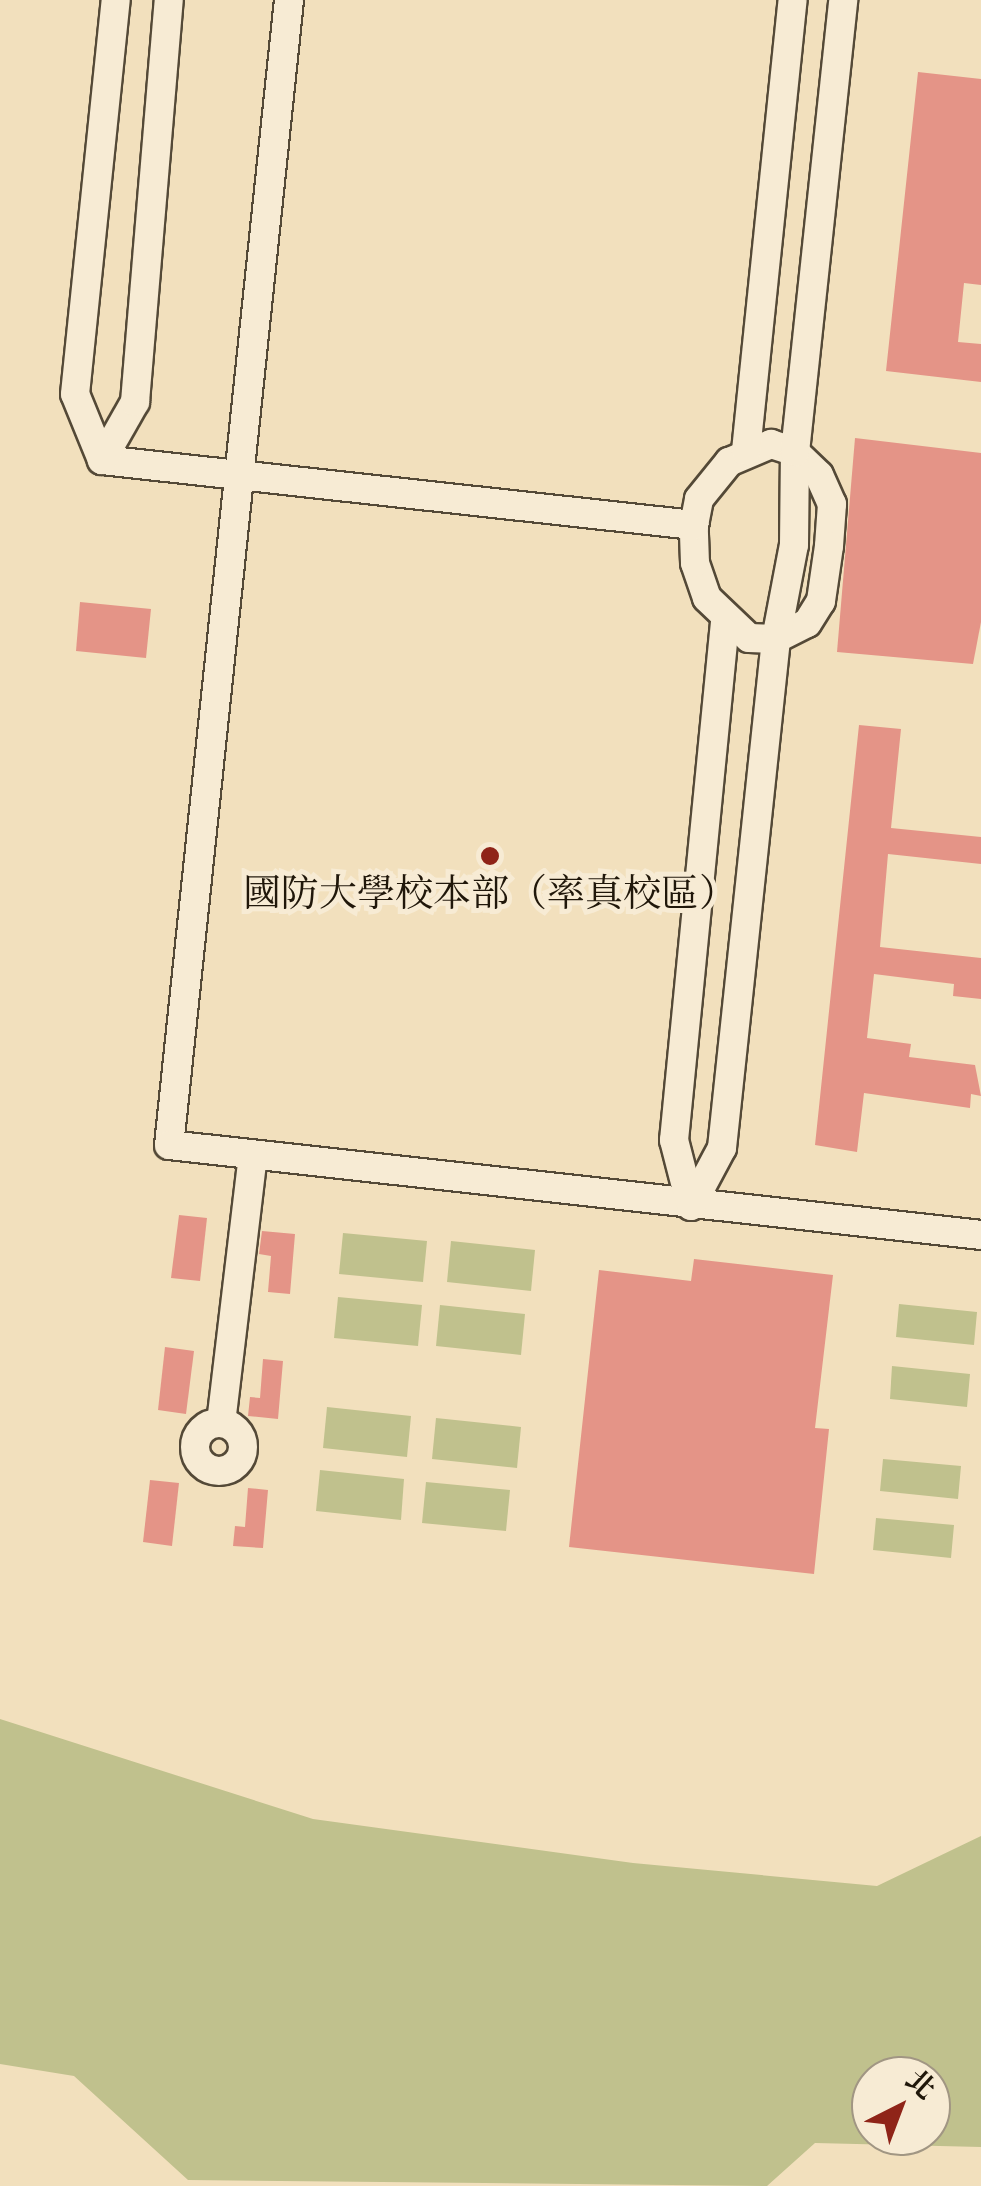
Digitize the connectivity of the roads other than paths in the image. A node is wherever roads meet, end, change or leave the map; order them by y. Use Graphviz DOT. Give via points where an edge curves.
graph roads {
  1 [pos="116,0"];
  2 [pos="169,0"];
  3 [pos="289,0"];
  4 [pos="793,0"];
  5 [pos="842,0"];
  6 [pos="746,451"];
  7 [pos="796,452"];
  8 [pos="102,460"];
  9 [pos="238,475"];
  10 [pos="694,525"];
  11 [pos="726,622"];
  12 [pos="776,639"];
  13 [pos="253,1155"];
  14 [pos="691,1206"];
  15 [pos="981,1234"];
  16 [pos="221,1423"];
  1 -- 8 [label="lane" via="74,394"];
  2 -- 8 [label="lane" via="135,402"];
  3 -- 9 [label="lane"];
  4 -- 6 [label="lane"];
  5 -- 7 [label="lane"];
  6 -- 7 [label="lane" via="772,444"];
  6 -- 10 [label="lane" via="699,499"];
  7 -- 12 [label="lane" via="794,546"];
  8 -- 9 [label="lane"];
  9 -- 10 [label="lane"];
  9 -- 13 [label="lane" via="168,1146"];
  10 -- 11 [label="lane" via="694,563"];
  11 -- 12 [label="lane" via="750,638"];
  11 -- 14 [label="lane" via="674,1140"];
  12 -- 14 [label="lane" via="722,1148"];
  13 -- 14 [label="lane"];
  13 -- 16 [label="lane"];
  14 -- 15 [label="lane"];
}
